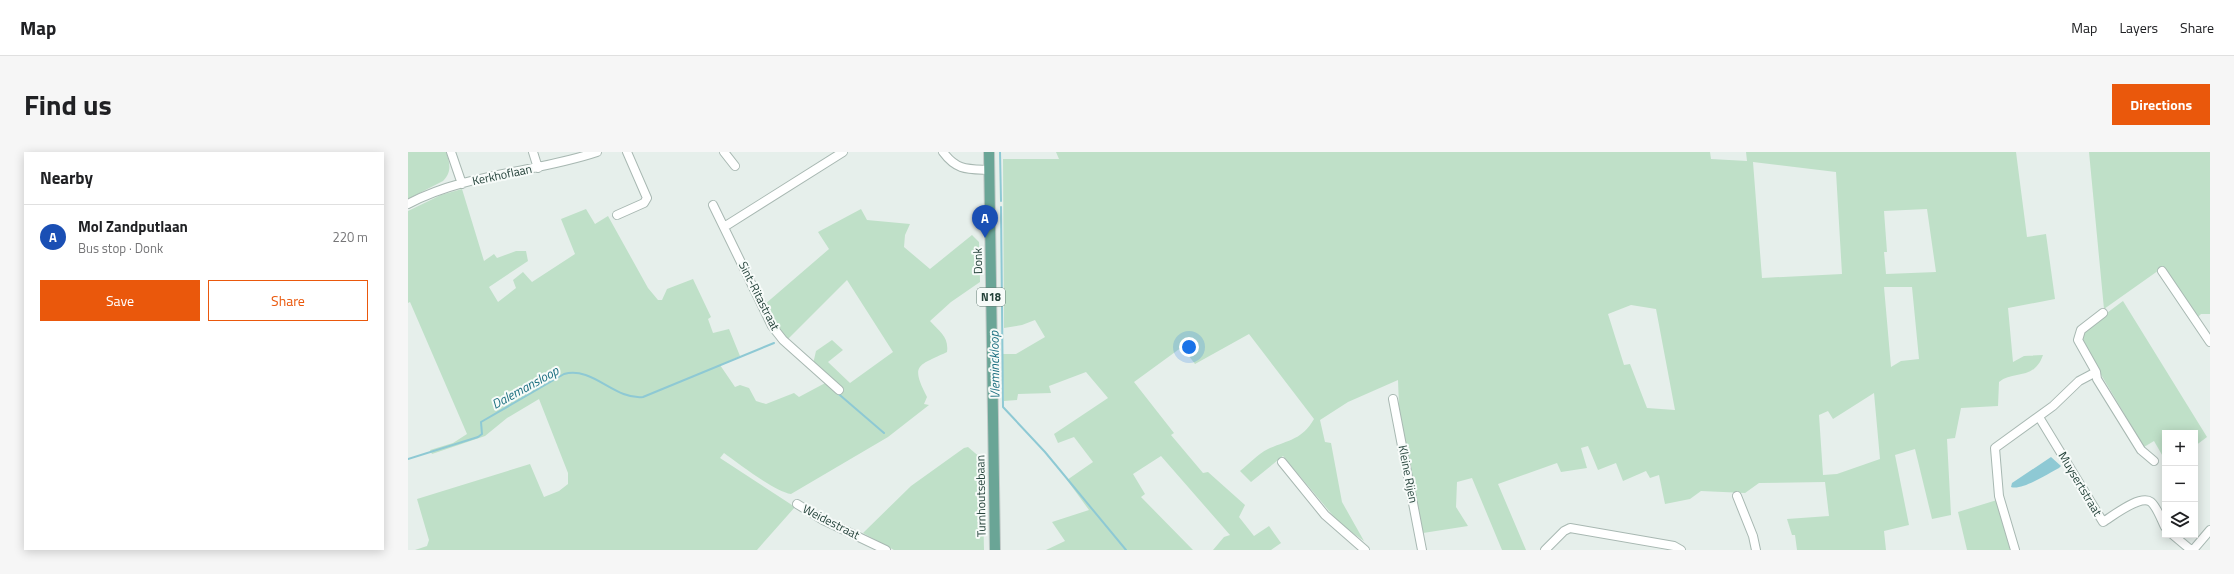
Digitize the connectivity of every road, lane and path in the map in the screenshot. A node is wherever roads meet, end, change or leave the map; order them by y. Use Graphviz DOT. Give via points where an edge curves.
graph roads {
  1 [pos="452,152"];
  2 [pos="533,152"];
  3 [pos="597,152"];
  4 [pos="627,152"];
  5 [pos="724,152"];
  6 [pos="843,152"];
  7 [pos="943,152"];
  8 [pos="989,152"];
  9 [pos="735,166"];
  10 [pos="538,168"];
  11 [pos="990,170"];
  12 [pos="462,184"];
  13 [pos="408,204"];
  14 [pos="713,205"];
  15 [pos="617,215"];
  16 [pos="724,227"];
  17 [pos="2162,271"];
  18 [pos="2103,313"];
  19 [pos="2210,342"];
  20 [pos="2096,372"];
  21 [pos="839,390"];
  22 [pos="1393,399"];
  23 [pos="2039,416"];
  24 [pos="993,441"];
  25 [pos="2154,461"];
  26 [pos="1282,462"];
  27 [pos="1737,496"];
  28 [pos="797,504"];
  29 [pos="2162,522"];
  30 [pos="2210,530"];
  31 [pos="2177,538"];
  32 [pos="886,550"];
  33 [pos="995,550"];
  34 [pos="1365,550"];
  35 [pos="1422,550"];
  36 [pos="1545,550"];
  37 [pos="1681,550"];
  38 [pos="1756,550"];
  39 [pos="2015,550"];
  40 [pos="2192,550"];
  1 -- 12 [label="street"];
  2 -- 10 [label="street"];
  3 -- 10 [label="street, Kerkhoflaan"];
  4 -- 15 [label="street" via="647,198 644,203"];
  5 -- 9 [label="street"];
  6 -- 16 [label="street"];
  7 -- 11 [label="street" via="958,167"];
  8 -- 11 [label="main road, Donk / N18"];
  10 -- 12 [label="street, Kerkhoflaan"];
  11 -- 24 [label="main road, Donk / N18"];
  12 -- 13 [label="street, Kerkhoflaan" via="433,191"];
  14 -- 16 [label="street, Sint-Ritastraat"];
  16 -- 21 [label="street, Sint-Ritastraat" via="772,326 783,340"];
  17 -- 19 [label="street"];
  18 -- 20 [label="street" via="2081,330 2078,336"];
  20 -- 23 [label="street" via="2079,382"];
  20 -- 25 [label="street" via="2097,379 2141,450"];
  22 -- 35 [label="street, Kleine Rijen"];
  23 -- 29 [label="street, Muysertstraat" via="2103,522 2136,502 2149,500"];
  23 -- 39 [label="street" via="1994,450 1999,496"];
  24 -- 33 [label="main road, Turnhoutsebaan / N18"];
  26 -- 34 [label="street" via="1325,515"];
  27 -- 38 [label="street"];
  28 -- 32 [label="street, Weidestraat" via="823,520"];
  30 -- 40 [label="street"];
  31 -- 40 [label="street"];
  36 -- 37 [label="street" via="1570,528 1674,546"];
}
